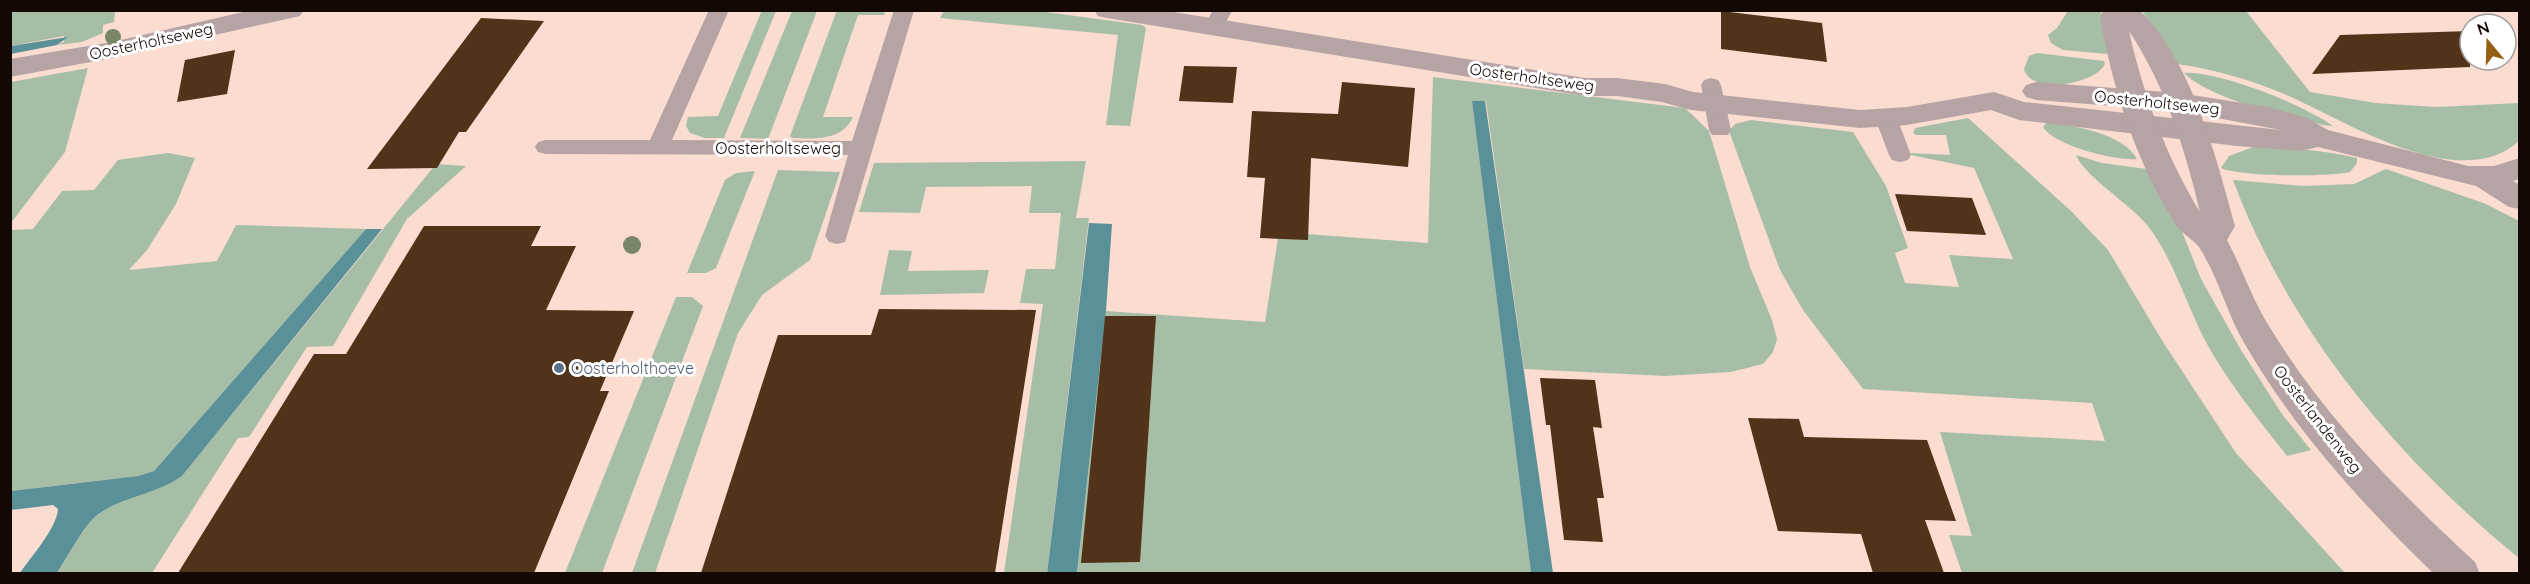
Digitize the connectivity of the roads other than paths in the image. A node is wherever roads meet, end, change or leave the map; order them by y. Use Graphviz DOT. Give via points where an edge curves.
graph roads {
  1 [pos="291,10"];
  2 [pos="719,10"];
  3 [pos="904,10"];
  4 [pos="1107,10"];
  5 [pos="2122,10"];
  6 [pos="1218,19"];
  7 [pos="10,68"];
  8 [pos="2140,111"];
  9 [pos="2185,116"];
  10 [pos="1886,118"];
  11 [pos="546,147"];
  12 [pos="658,147"];
  13 [pos="861,148"];
  14 [pos="1900,155"];
  15 [pos="2520,168"];
  16 [pos="2482,176"];
  17 [pos="2520,199"];
  18 [pos="837,236"];
  19 [pos="2211,240"];
  20 [pos="2461,573"];
  1 -- 7 [label="street, Oosterholtseweg"];
  2 -- 12 [label="lane"];
  3 -- 13 [label="lane, Oosterholtseweg"];
  4 -- 6 [label="street, Oosterholtseweg"];
  5 -- 8 [label="street, Oosterlandenweg" via="2113,16 2120,61"];
  5 -- 9 [label="street, Oosterlandenweg" via="2136,19 2162,63"];
  6 -- 10 [label="street, Oosterholtseweg" via="1585,87 1665,93 1715,106 1824,117"];
  8 -- 9 [label="street, Oosterholtseweg"];
  8 -- 10 [label="street, Oosterholtseweg" via="2019,111 1994,101"];
  8 -- 19 [label="street, Oosterlandenweg" via="2159,167 2191,222"];
  9 -- 16 [label="street, Oosterholtseweg" via="2301,141 2318,137 2445,171"];
  9 -- 19 [label="street, Oosterlandenweg" via="2206,172 2219,226"];
  10 -- 14 [label="lane"];
  11 -- 12 [label="lane, Oosterholtseweg"];
  12 -- 13 [label="lane, Oosterholtseweg"];
  13 -- 18 [label="lane"];
  15 -- 16 [label="street, Oosterholtseweg"];
  16 -- 17 [label="street"];
  19 -- 20 [label="street, Oosterlandenweg" via="2239,305 2289,386 2374,488"];
}
